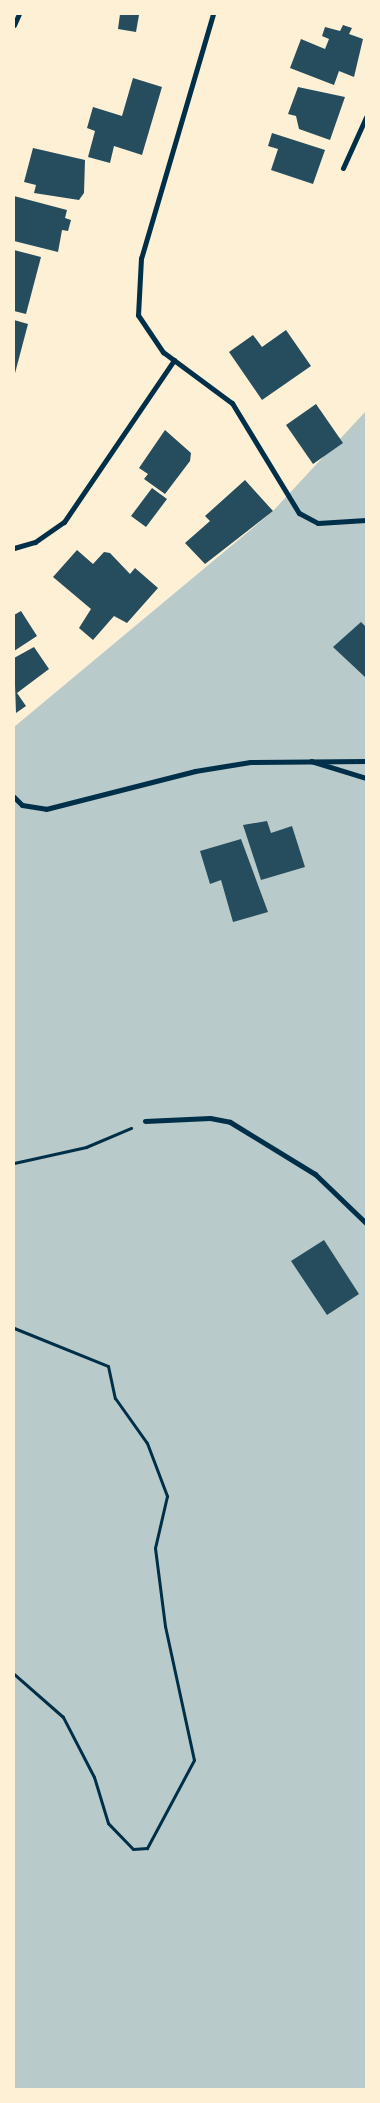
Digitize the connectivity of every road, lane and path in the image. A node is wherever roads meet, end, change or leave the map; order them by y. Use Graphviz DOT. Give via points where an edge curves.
graph roads {
  1 [pos="19,14"];
  2 [pos="213,14"];
  3 [pos="14,25"];
  4 [pos="366,117"];
  5 [pos="343,168"];
  6 [pos="174,360"];
  7 [pos="366,520"];
  8 [pos="14,548"];
  9 [pos="306,759"];
  10 [pos="366,761"];
  11 [pos="366,778"];
  12 [pos="14,797"];
  13 [pos="145,1122"];
  14 [pos="14,1163"];
  15 [pos="366,1223"];
  16 [pos="14,1328"];
  17 [pos="14,1674"];
  1 -- 3 [label="street"];
  2 -- 6 [label="street" via="182,108 138,277 138,316 164,352"];
  4 -- 5 [label="street"];
  6 -- 7 [label="street" via="232,403 299,513 318,523"];
  6 -- 8 [label="street" via="64,522 35,542"];
  9 -- 10 [label="street"];
  9 -- 11 [label="street"];
  9 -- 12 [label="street" via="195,771 46,810 22,805"];
  13 -- 14 [label="path" via="86,1146"];
  13 -- 15 [label="street" via="210,1118 230,1122 315,1174"];
  16 -- 17 [label="path" via="108,1366 115,1398 147,1443 167,1496 155,1548 165,1626 194,1760 147,1848 133,1849 108,1823 94,1777 63,1717"];
}
